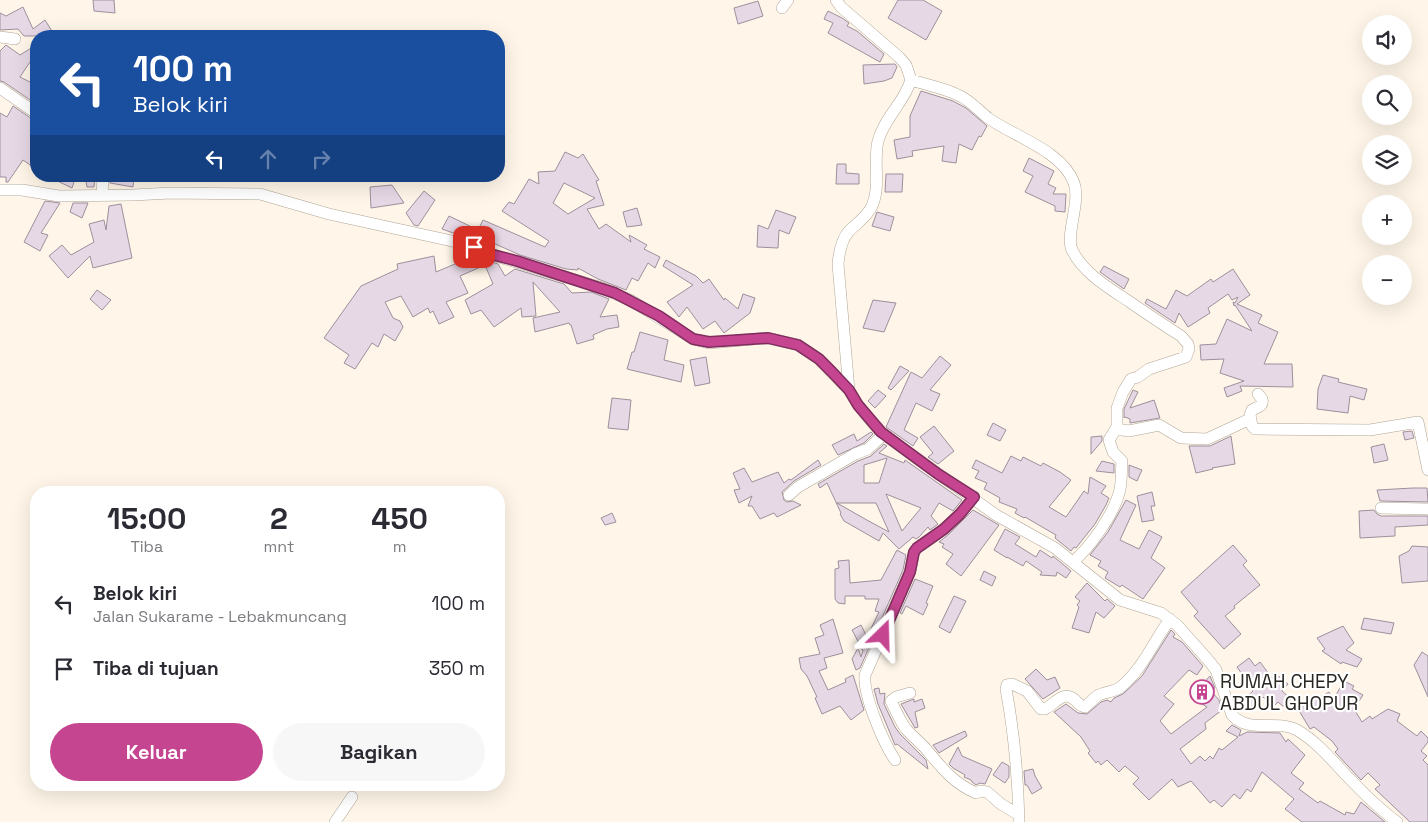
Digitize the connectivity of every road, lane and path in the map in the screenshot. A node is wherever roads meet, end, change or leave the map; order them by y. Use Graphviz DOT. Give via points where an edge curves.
graph roads {
  1 [pos="836,0"];
  2 [pos="0,37"];
  3 [pos="15,38"];
  4 [pos="911,80"];
  5 [pos="0,88"];
  6 [pos="30,109"];
  7 [pos="103,182"];
  8 [pos="0,190"];
  9 [pos="102,195"];
  10 [pos="849,390"];
  11 [pos="1258,394"];
  12 [pos="1250,419"];
  13 [pos="1423,421"];
  14 [pos="1116,429"];
  15 [pos="884,434"];
  16 [pos="1428,470"];
  17 [pos="789,495"];
  18 [pos="974,497"];
  19 [pos="1381,508"];
  20 [pos="1428,509"];
  21 [pos="1073,562"];
  22 [pos="1170,619"];
  23 [pos="910,693"];
  24 [pos="891,701"];
  25 [pos="871,706"];
  26 [pos="894,760"];
  27 [pos="352,797"];
  28 [pos="1019,818"];
  29 [pos="335,822"];
  30 [pos="1397,822"];
  1 -- 4 [label="street" via="899,57 906,65"];
  2 -- 3 [label="street"];
  4 -- 10 [label="street" via="880,136 872,207 846,236 839,253"];
  4 -- 14 [label="street" via="960,96 988,118 1056,159 1071,175 1075,185 1070,241 1083,267 1188,344 1186,357 1149,369 1138,378 1131,379 1117,408"];
  5 -- 6 [label="street"];
  7 -- 9 [label="street"];
  8 -- 9 [label="street" via="59,196"];
  9 -- 10 [label="street" via="260,194 329,214 438,237 615,293 700,341 768,338 798,345 819,359"];
  10 -- 15 [label="street"];
  11 -- 12 [label="street" via="1263,402 1251,411"];
  12 -- 13 [label="street" via="1252,428 1257,429 1370,430"];
  12 -- 14 [label="street" via="1206,439 1181,438 1159,425 1129,432"];
  13 -- 16 [label="street"];
  14 -- 21 [label="street" via="1110,440 1113,452 1122,461 1118,498 1084,553"];
  15 -- 17 [label="street" via="868,449"];
  15 -- 18 [label="street"];
  18 -- 21 [label="street"];
  18 -- 25 [label="street" via="944,529 920,544 914,552 910,572 864,675"];
  19 -- 20 [label="street"];
  21 -- 22 [label="street" via="1120,600"];
  22 -- 28 [label="street" via="1135,673 1120,688 1096,696 1085,707 1065,696 1041,709 1027,691 1008,685"];
  22 -- 30 [label="street" via="1216,670 1232,715 1237,720 1249,725 1288,726 1306,736"];
  23 -- 24 [label="street"];
  24 -- 25 [label="street"];
  24 -- 28 [label="street" via="902,724 947,775 976,793 987,792"];
  25 -- 26 [label="street"];
  27 -- 29 [label="street"];
}
